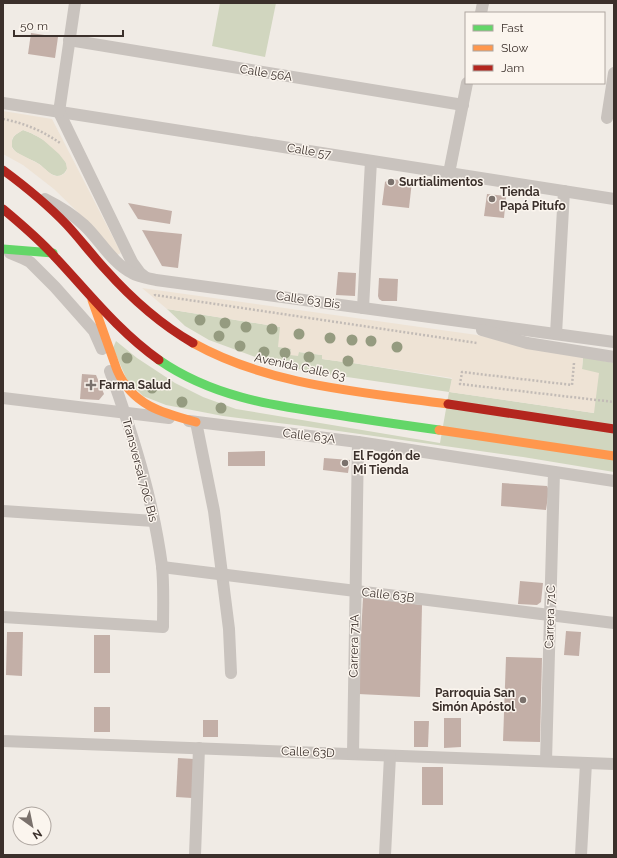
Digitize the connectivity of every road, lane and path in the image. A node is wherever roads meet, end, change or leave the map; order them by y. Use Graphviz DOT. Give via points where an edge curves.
graph roads {
  1 [pos="76,3"];
  2 [pos="69,40"];
  3 [pos="614,73"];
  4 [pos="467,84"];
  5 [pos="3,103"];
  6 [pos="462,105"];
  7 [pos="59,112"];
  8 [pos="607,118"];
  9 [pos="3,119"];
  10 [pos="64,149"];
  11 [pos="371,161"];
  12 [pos="3,170"];
  13 [pos="449,173"];
  14 [pos="564,191"];
  15 [pos="32,192"];
  16 [pos="614,199"];
  17 [pos="3,209"];
  18 [pos="3,250"];
  19 [pos="52,253"];
  20 [pos="146,278"];
  21 [pos="90,295"];
  22 [pos="155,295"];
  23 [pos="363,308"];
  24 [pos="454,320"];
  25 [pos="556,334"];
  26 [pos="614,342"];
  27 [pos="485,345"];
  28 [pos="614,357"];
  29 [pos="575,359"];
  30 [pos="3,398"];
  31 [pos="614,402"];
  32 [pos="125,413"];
  33 [pos="196,422"];
  34 [pos="614,429"];
  35 [pos="358,442"];
  36 [pos="614,456"];
  37 [pos="554,472"];
  38 [pos="614,481"];
  39 [pos="3,511"];
  40 [pos="154,521"];
  41 [pos="162,567"];
  42 [pos="222,575"];
  43 [pos="355,591"];
  44 [pos="550,615"];
  45 [pos="3,617"];
  46 [pos="614,623"];
  47 [pos="231,673"];
  48 [pos="3,741"];
  49 [pos="199,748"];
  50 [pos="353,754"];
  51 [pos="390,756"];
  52 [pos="546,761"];
  53 [pos="586,763"];
  54 [pos="614,764"];
  55 [pos="195,855"];
  56 [pos="386,855"];
  57 [pos="581,855"];
  1 -- 2 [label="street"];
  2 -- 6 [label="street, Calle 56A"];
  2 -- 7 [label="street"];
  3 -- 8 [label="street"];
  4 -- 6 [label="street"];
  5 -- 7 [label="street, Calle 57"];
  6 -- 13 [label="street"];
  7 -- 11 [label="street, Calle 57"];
  7 -- 20 [label="street" via="132,262"];
  9 -- 10 [label="path" via="32,127 51,137"];
  11 -- 13 [label="street, Calle 57"];
  11 -- 23 [label="street"];
  12 -- 15 [label="main road, Avenida Calle 63"];
  13 -- 14 [label="street, Calle 57"];
  14 -- 16 [label="street, Calle 57"];
  14 -- 25 [label="street"];
  15 -- 20 [label="street, Calle 63 Bis" via="73,216 121,266 133,274"];
  15 -- 34 [label="main road, Avenida Calle 63" via="61,219 121,286 159,319 206,350 233,362 262,373 320,386"];
  17 -- 19 [label="main road" via="34,234"];
  18 -- 19 [label="main road"];
  18 -- 32 [label="street, Transversal 70C Bis" via="33,265 86,321 98,338"];
  19 -- 21 [label="main road"];
  20 -- 23 [label="street, Calle 63 Bis"];
  21 -- 33 [label="main road" via="124,385 153,408"];
  21 -- 36 [label="main road" via="134,340 168,366 212,389 232,396 288,408"];
  22 -- 27 [label="path"];
  23 -- 24 [label="street, Calle 63 Bis"];
  24 -- 25 [label="street, Calle 63 Bis"];
  24 -- 28 [label="street" via="516,341"];
  25 -- 26 [label="street, Calle 63 Bis"];
  29 -- 31 [label="path" via="572,385 462,372 460,384"];
  30 -- 32 [label="street, Calle 63A"];
  32 -- 33 [label="street, Calle 63A"];
  32 -- 40 [label="street, Transversal 70C Bis"];
  33 -- 35 [label="street, Calle 63A"];
  33 -- 42 [label="street" via="214,511"];
  35 -- 37 [label="street, Calle 63A"];
  35 -- 43 [label="street, Carrera 71A"];
  37 -- 38 [label="street, Calle 63A"];
  37 -- 44 [label="street, Carrera 71C"];
  39 -- 40 [label="street"];
  40 -- 41 [label="street, Transversal 70C Bis"];
  41 -- 42 [label="street, Calle 63B"];
  41 -- 45 [label="street, Transversal 70C Bis" via="163,627"];
  42 -- 43 [label="street, Calle 63B"];
  42 -- 47 [label="street" via="229,629"];
  43 -- 44 [label="street, Calle 63B"];
  43 -- 50 [label="street, Carrera 71A"];
  44 -- 46 [label="street, Calle 63B"];
  44 -- 52 [label="street, Carrera 71C"];
  48 -- 49 [label="street, Calle 63D"];
  49 -- 50 [label="street, Calle 63D"];
  49 -- 55 [label="street"];
  50 -- 51 [label="street, Calle 63D"];
  51 -- 52 [label="street, Calle 63D"];
  51 -- 56 [label="street"];
  52 -- 53 [label="street, Calle 63D"];
  53 -- 54 [label="street, Calle 63D"];
  53 -- 57 [label="street"];
}
